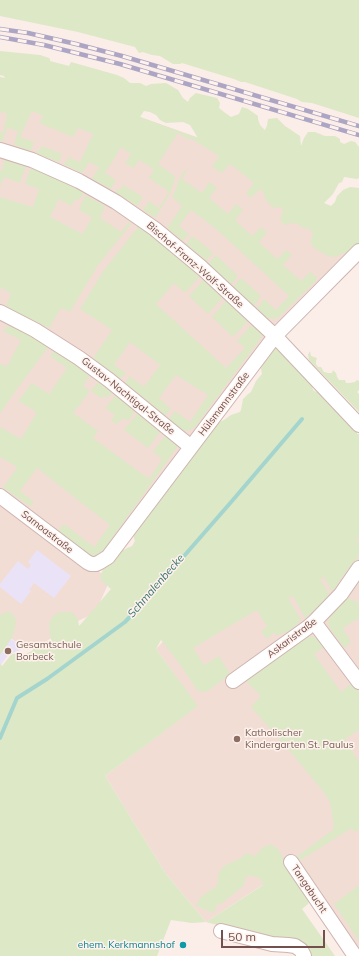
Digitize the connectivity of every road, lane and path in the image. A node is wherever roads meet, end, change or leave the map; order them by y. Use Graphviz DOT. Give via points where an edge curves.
graph roads {
  1 [pos="0,150"];
  2 [pos="359,251"];
  3 [pos="0,312"];
  4 [pos="276,336"];
  5 [pos="359,424"];
  6 [pos="191,447"];
  7 [pos="0,496"];
  8 [pos="96,564"];
  9 [pos="359,568"];
  10 [pos="314,622"];
  11 [pos="233,681"];
  12 [pos="359,682"];
  13 [pos="290,862"];
  14 [pos="221,931"];
  15 [pos="304,956"];
  16 [pos="355,956"];
  1 -- 4 [label="street, Bischof-Franz-Wolf-Straße" via="55,170 131,211 202,268"];
  2 -- 4 [label="street, Hülsmannstraße"];
  3 -- 6 [label="street, Gustav-Nachtigal-Straße" via="35,330 79,358"];
  4 -- 5 [label="street, Bischof-Franz-Wolf-Straße"];
  4 -- 6 [label="street, Hülsmannstraße"];
  6 -- 8 [label="street, Hülsmannstraße" via="108,557"];
  7 -- 8 [label="street, Samoastraße" via="82,559"];
  9 -- 10 [label="street, Askaristraße" via="341,594"];
  10 -- 11 [label="street, Askaristraße"];
  10 -- 12 [label="street"];
  13 -- 16 [label="street, Tangabucht"];
  14 -- 15 [label="street" via="272,944 295,946"];
}
